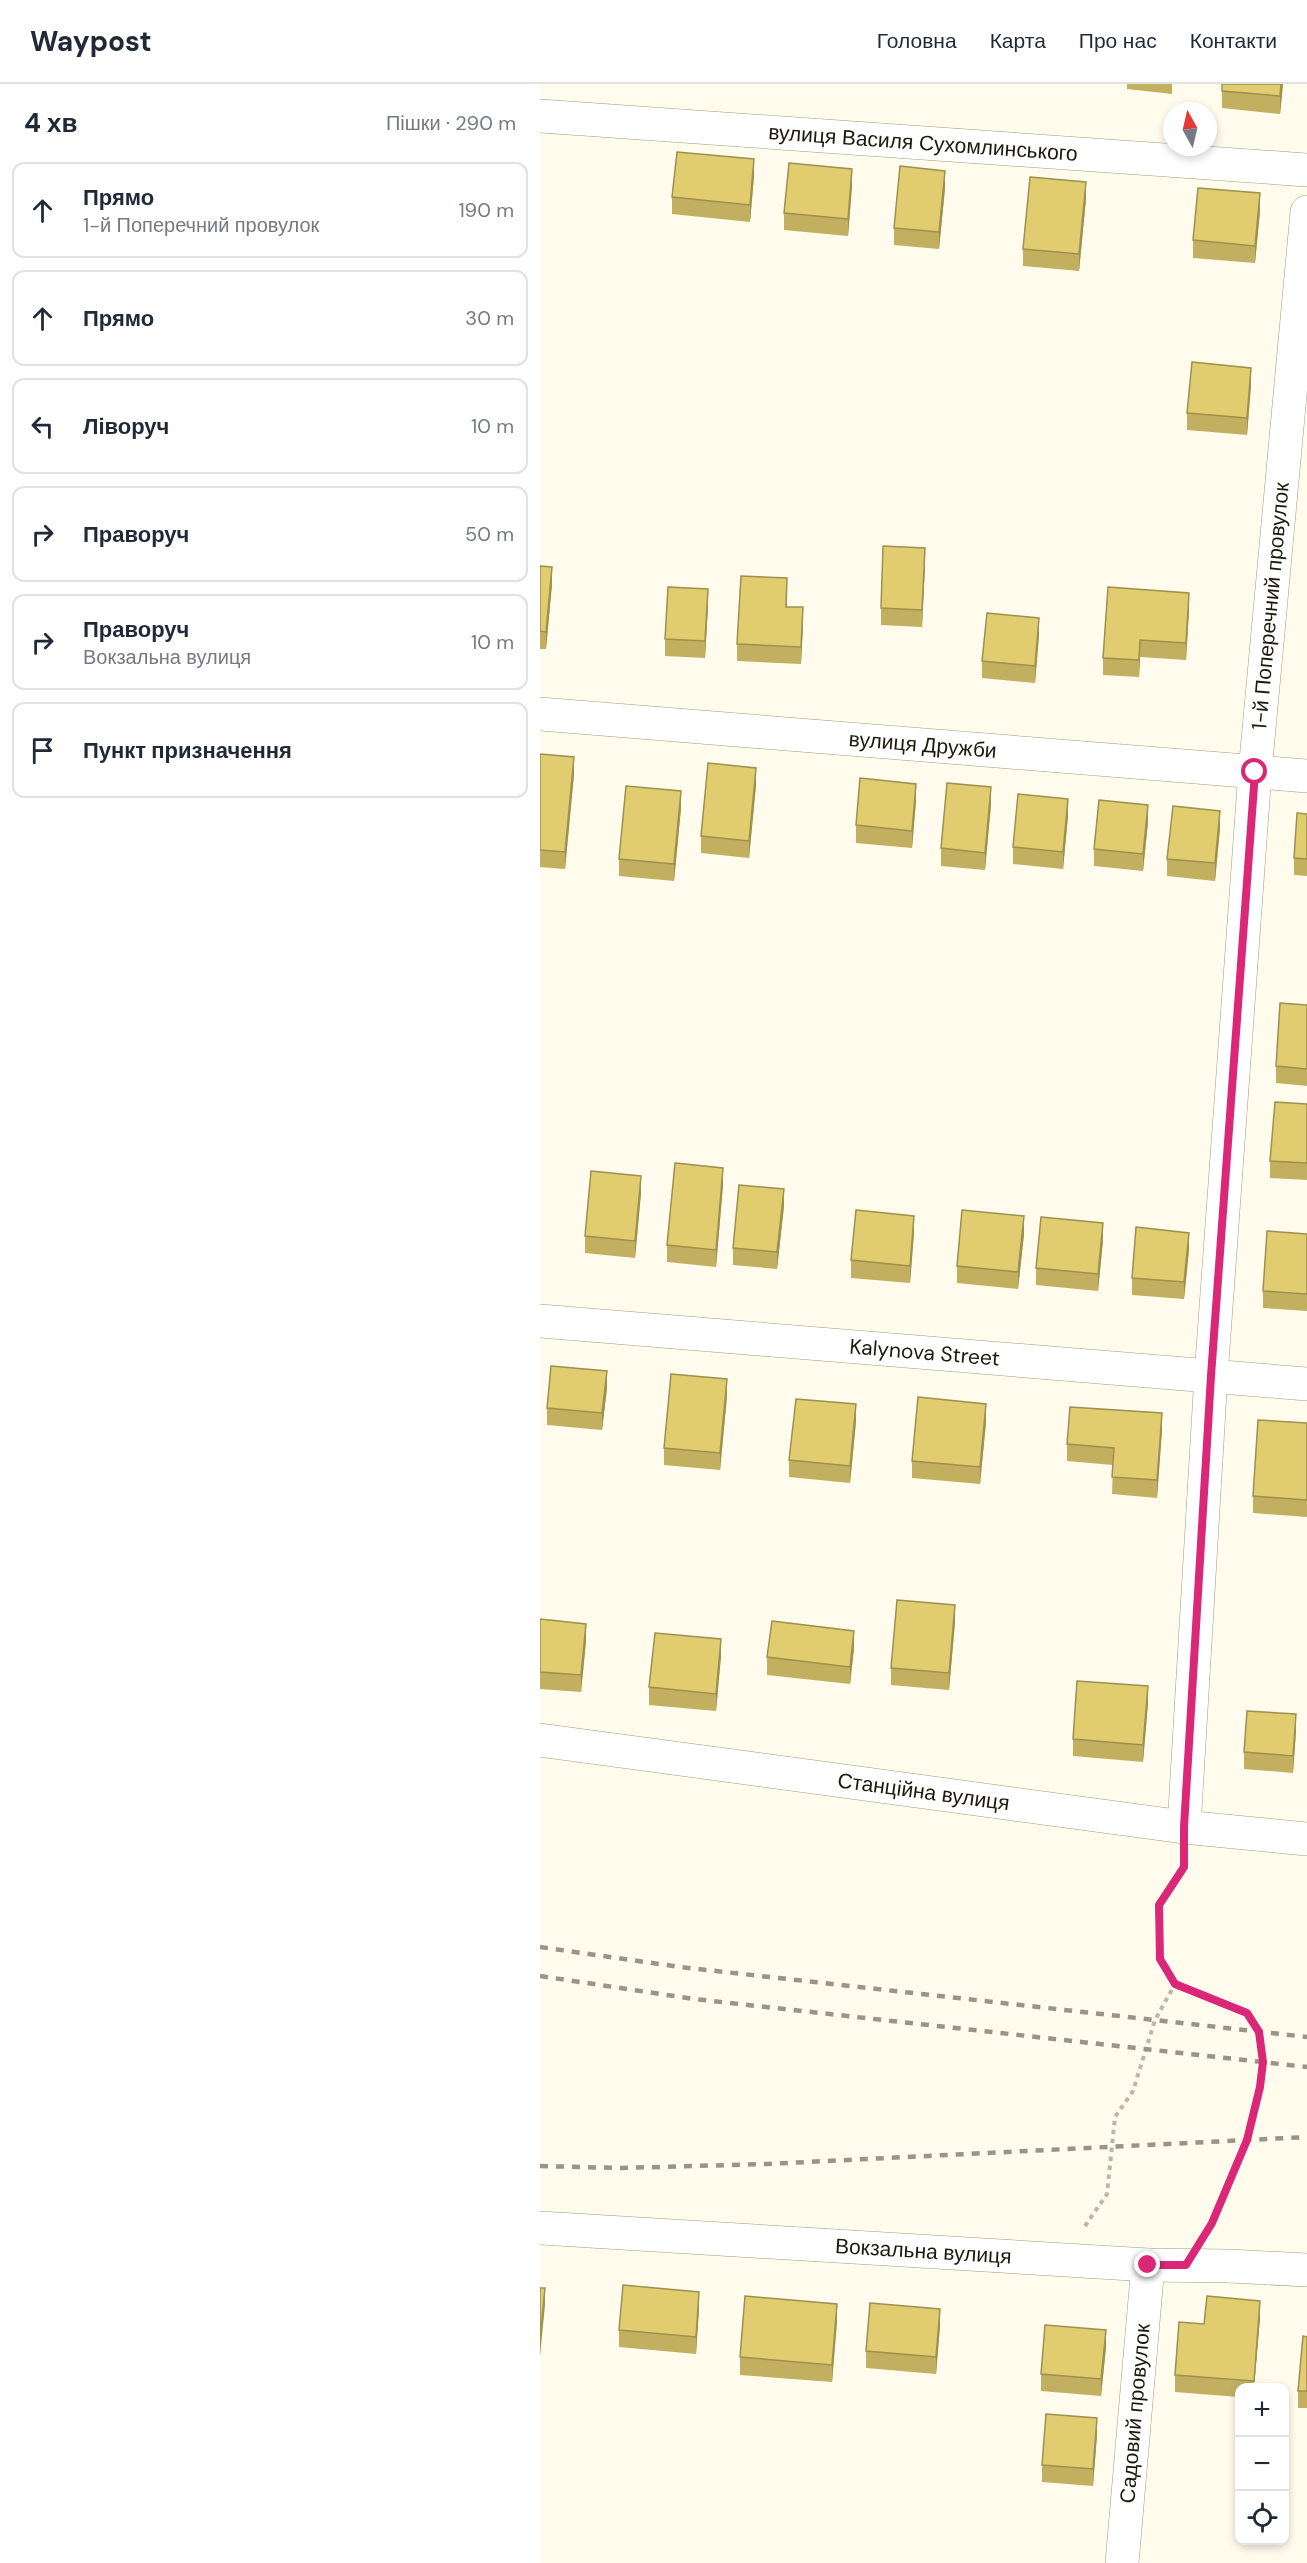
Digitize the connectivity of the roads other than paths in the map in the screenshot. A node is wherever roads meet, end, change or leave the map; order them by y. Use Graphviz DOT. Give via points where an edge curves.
graph roads {
  1 [pos="540,116"];
  2 [pos="1307,170"];
  3 [pos="1307,212"];
  4 [pos="540,714"];
  5 [pos="1255,772"];
  6 [pos="1307,776"];
  7 [pos="540,1321"];
  8 [pos="1211,1376"];
  9 [pos="1307,1384"];
  10 [pos="540,1740"];
  11 [pos="1184,1827"];
  12 [pos="1307,1839"];
  13 [pos="540,2228"];
  14 [pos="1148,2265"];
  15 [pos="1307,2271"];
  16 [pos="1122,2563"];
  1 -- 2 [label="street, вулиця Василя Сухомлинського"];
  3 -- 5 [label="street, 1-й Поперечний провулок"];
  4 -- 5 [label="street, вулиця Дружби"];
  5 -- 6 [label="street, вулиця Дружби"];
  5 -- 8 [label="street, 1-й Поперечний провулок"];
  7 -- 8 [label="street, Kalynova Street"];
  8 -- 9 [label="street, Kalynova Street"];
  8 -- 11 [label="street, 1-й Поперечний провулок"];
  10 -- 11 [label="street, Станційна вулиця"];
  11 -- 12 [label="street, Станційна вулиця"];
  13 -- 14 [label="street, Вокзальна вулиця"];
  14 -- 15 [label="street, Вокзальна вулиця"];
  14 -- 16 [label="street, Садовий провулок"];
}
